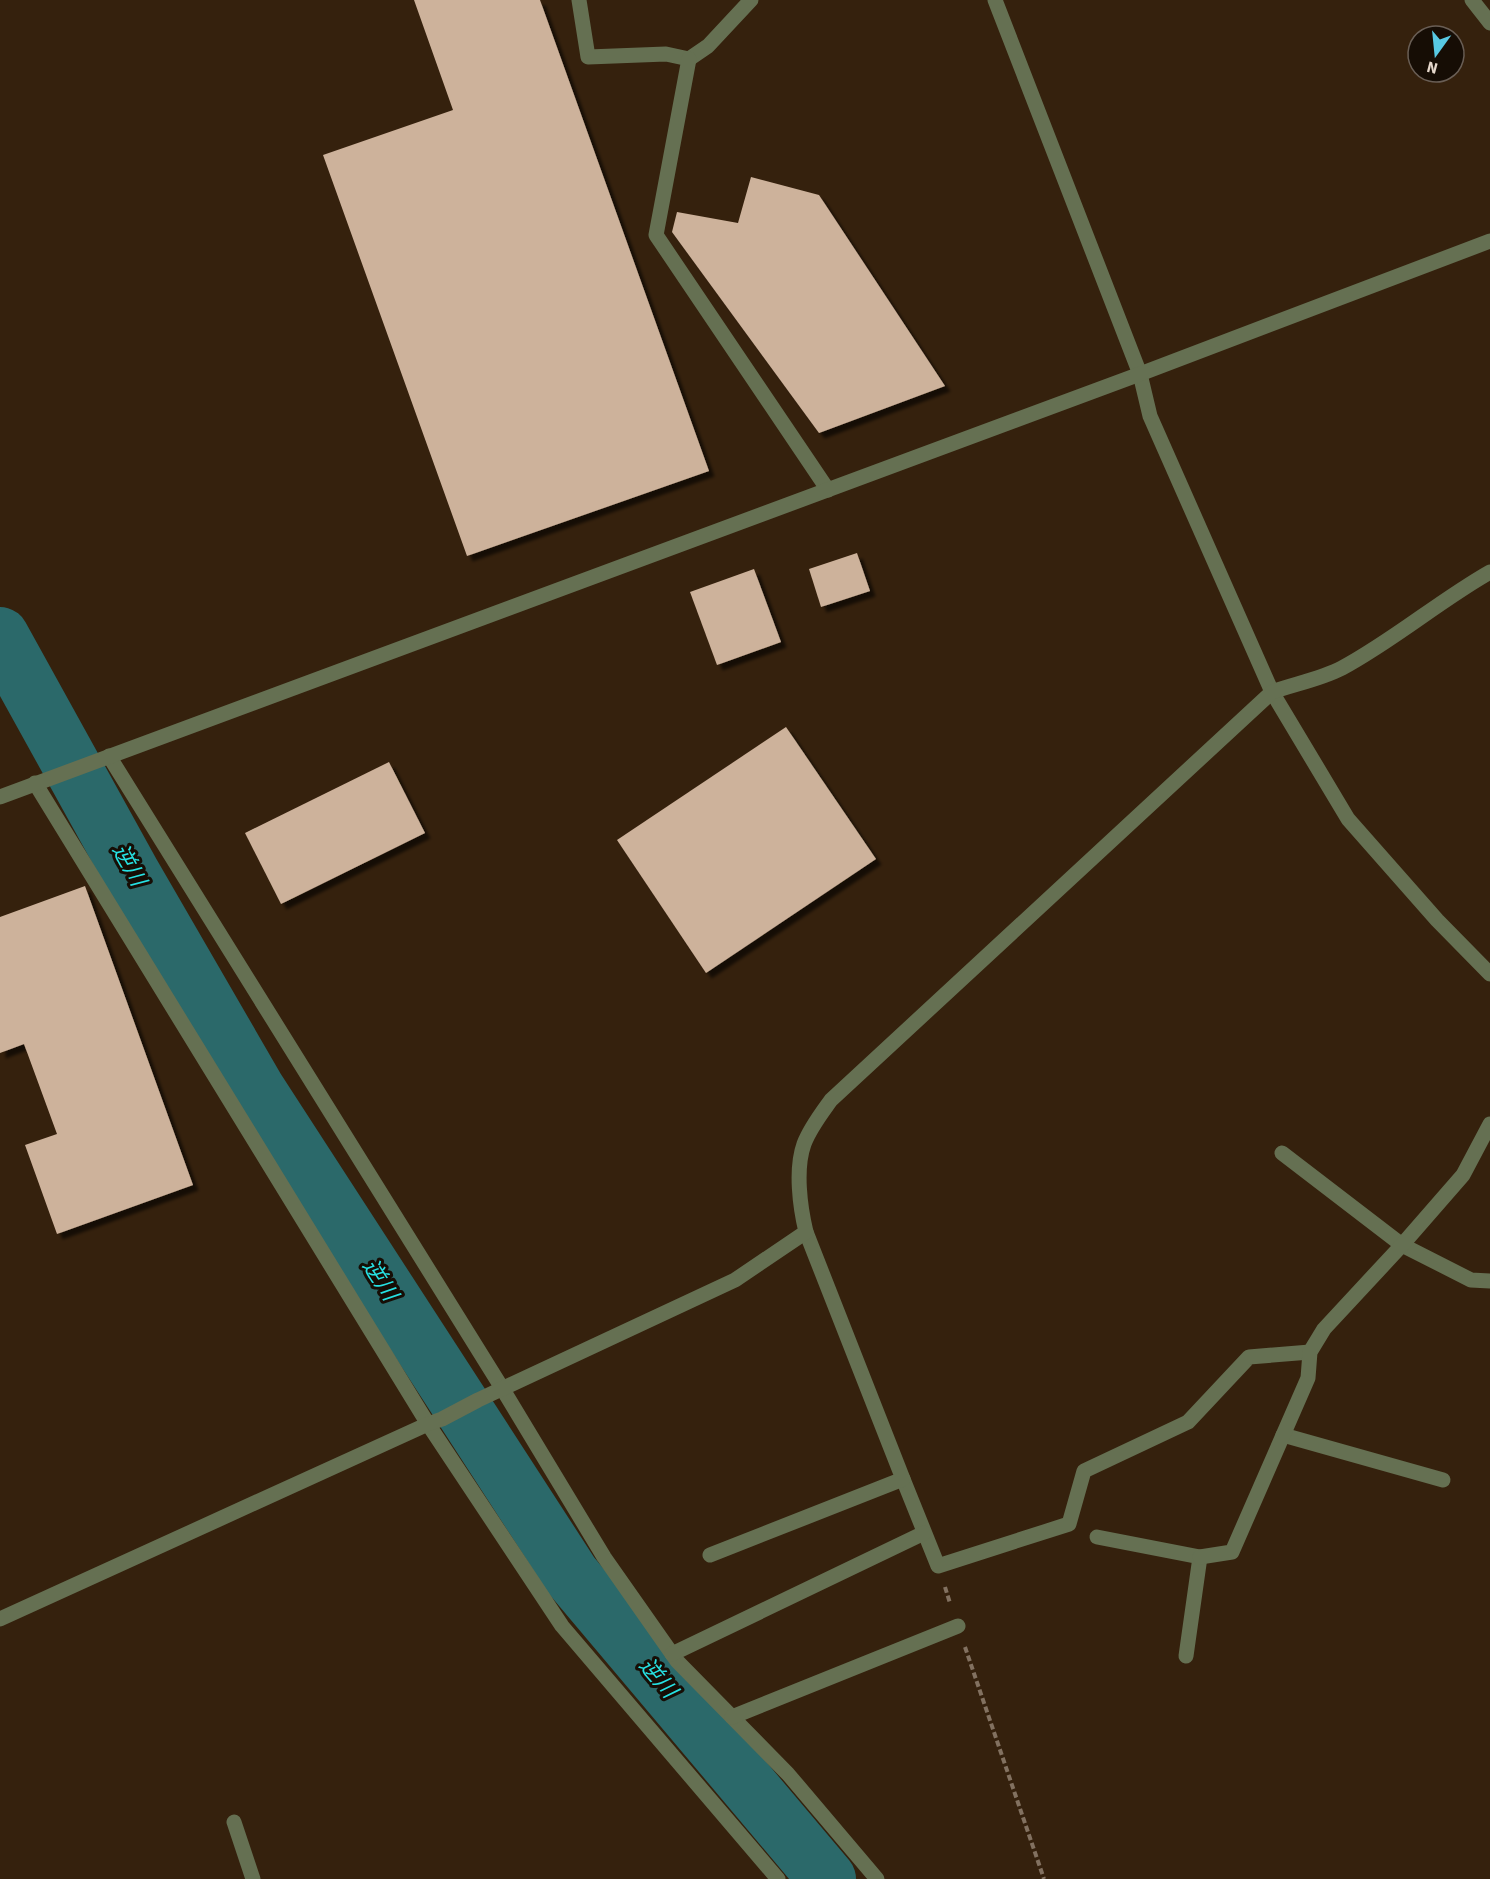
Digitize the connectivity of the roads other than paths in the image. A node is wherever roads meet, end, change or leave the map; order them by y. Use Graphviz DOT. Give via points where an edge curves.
graph roads {
  1 [pos="579,0"];
  2 [pos="751,0"];
  3 [pos="995,0"];
  4 [pos="1472,0"];
  5 [pos="1490,23"];
  6 [pos="689,59"];
  7 [pos="1490,241"];
  8 [pos="1140,374"];
  9 [pos="828,489"];
  10 [pos="1490,572"];
  11 [pos="1272,692"];
  12 [pos="107,756"];
  13 [pos="36,782"];
  14 [pos="0,796"];
  15 [pos="1490,974"];
  16 [pos="1490,1124"];
  17 [pos="1282,1153"];
  18 [pos="806,1232"];
  19 [pos="1402,1245"];
  20 [pos="1490,1281"];
  21 [pos="1310,1352"];
  22 [pos="502,1388"];
  23 [pos="435,1421"];
  24 [pos="1283,1435"];
  25 [pos="903,1479"];
  26 [pos="1443,1480"];
  27 [pos="924,1533"];
  28 [pos="1097,1537"];
  29 [pos="710,1555"];
  30 [pos="1200,1557"];
  31 [pos="0,1619"];
  32 [pos="958,1626"];
  33 [pos="672,1654"];
  34 [pos="1186,1656"];
  35 [pos="732,1717"];
  36 [pos="234,1822"];
  37 [pos="253,1879"];
  38 [pos="778,1879"];
  39 [pos="877,1879"];
  1 -- 6 [label="street" via="588,57 666,54"];
  2 -- 6 [label="street" via="708,46"];
  3 -- 8 [label="street"];
  4 -- 5 [label="street"];
  6 -- 9 [label="street" via="656,235"];
  7 -- 8 [label="street"];
  8 -- 9 [label="street"];
  8 -- 11 [label="street" via="1150,416"];
  9 -- 12 [label="street"];
  10 -- 11 [label="street" via="1340,669"];
  11 -- 15 [label="street" via="1348,819"];
  11 -- 18 [label="street" via="831,1100 803,1145 800,1206"];
  12 -- 13 [label="street"];
  12 -- 22 [label="street"];
  13 -- 14 [label="street"];
  13 -- 23 [label="street"];
  16 -- 19 [label="street" via="1463,1175"];
  17 -- 19 [label="street"];
  18 -- 22 [label="street" via="735,1280"];
  18 -- 25 [label="street"];
  19 -- 20 [label="street" via="1471,1280"];
  19 -- 21 [label="street" via="1324,1329"];
  21 -- 24 [label="street" via="1308,1378"];
  21 -- 27 [label="street" via="1249,1357 1188,1422 1084,1471 1069,1524 938,1566"];
  22 -- 23 [label="street"];
  22 -- 33 [label="street" via="604,1557"];
  23 -- 31 [label="street"];
  23 -- 38 [label="street" via="562,1626"];
  24 -- 26 [label="street"];
  24 -- 30 [label="street" via="1232,1552"];
  25 -- 27 [label="street"];
  25 -- 29 [label="street"];
  27 -- 33 [label="street"];
  28 -- 30 [label="street"];
  30 -- 34 [label="street"];
  32 -- 35 [label="street"];
  33 -- 35 [label="street"];
  35 -- 39 [label="street" via="788,1773"];
  36 -- 37 [label="street"];
}
